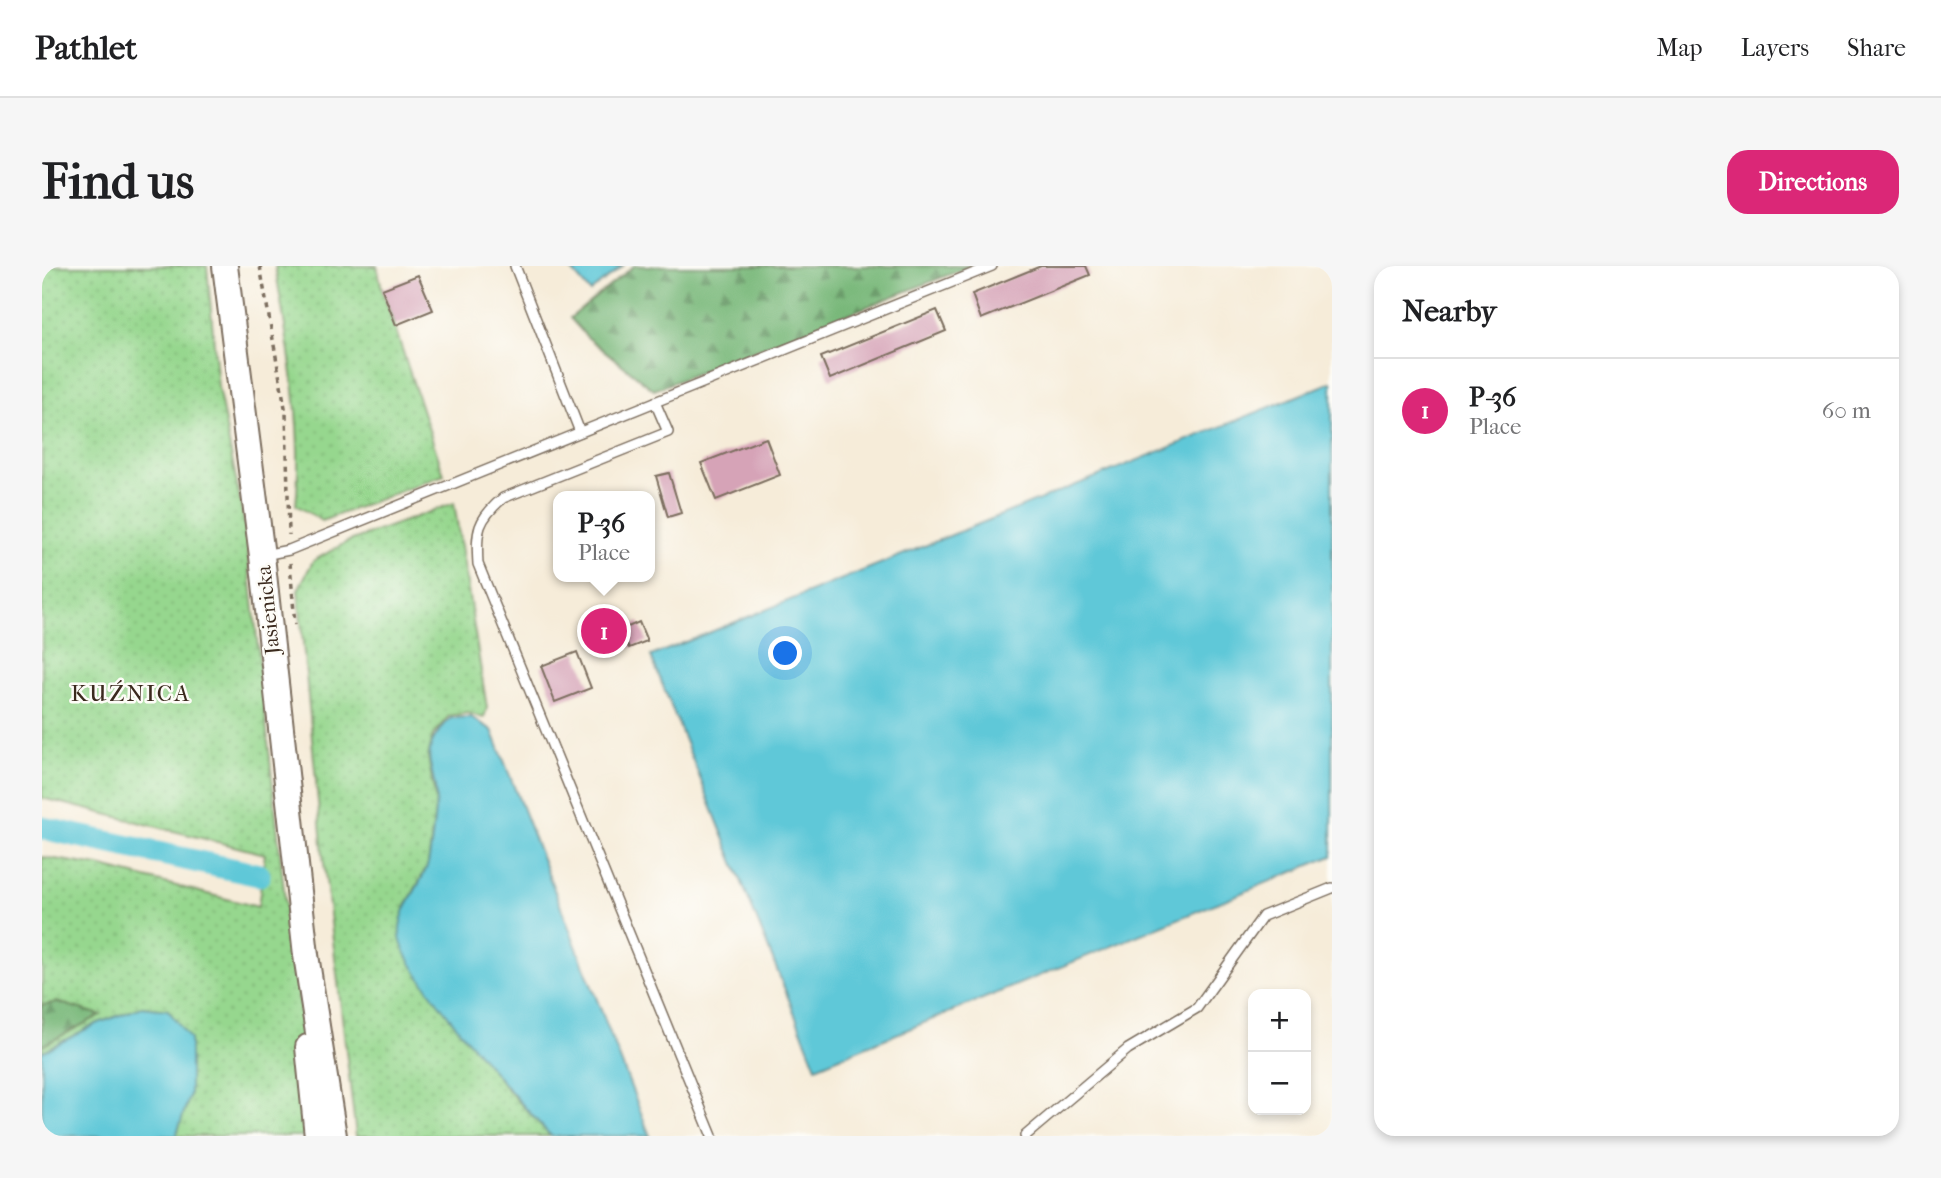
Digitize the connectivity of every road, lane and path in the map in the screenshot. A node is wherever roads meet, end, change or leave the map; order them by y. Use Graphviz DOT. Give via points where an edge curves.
graph roads {
  1 [pos="225,266"];
  2 [pos="260,266"];
  3 [pos="515,266"];
  4 [pos="992,266"];
  5 [pos="655,402"];
  6 [pos="580,432"];
  7 [pos="289,550"];
  8 [pos="262,556"];
  9 [pos="1332,888"];
  10 [pos="306,955"];
  11 [pos="317,1136"];
  12 [pos="334,1136"];
  13 [pos="712,1136"];
  14 [pos="1025,1136"];
  1 -- 8 [label="main road, Jasienicka"];
  2 -- 7 [label="path" via="286,413"];
  3 -- 6 [label="lane"];
  4 -- 5 [label="lane"];
  5 -- 6 [label="lane"];
  5 -- 13 [label="lane" via="668,432 503,498 483,515 477,539 478,565"];
  6 -- 7 [label="lane"];
  7 -- 8 [label="lane"];
  8 -- 10 [label="main road, Jasienicka"];
  9 -- 14 [label="lane" via="1263,916 1197,1008 1128,1049"];
  10 -- 11 [label="main road, Jasienicka"];
  10 -- 12 [label="main road, Jasienicka"];
}
